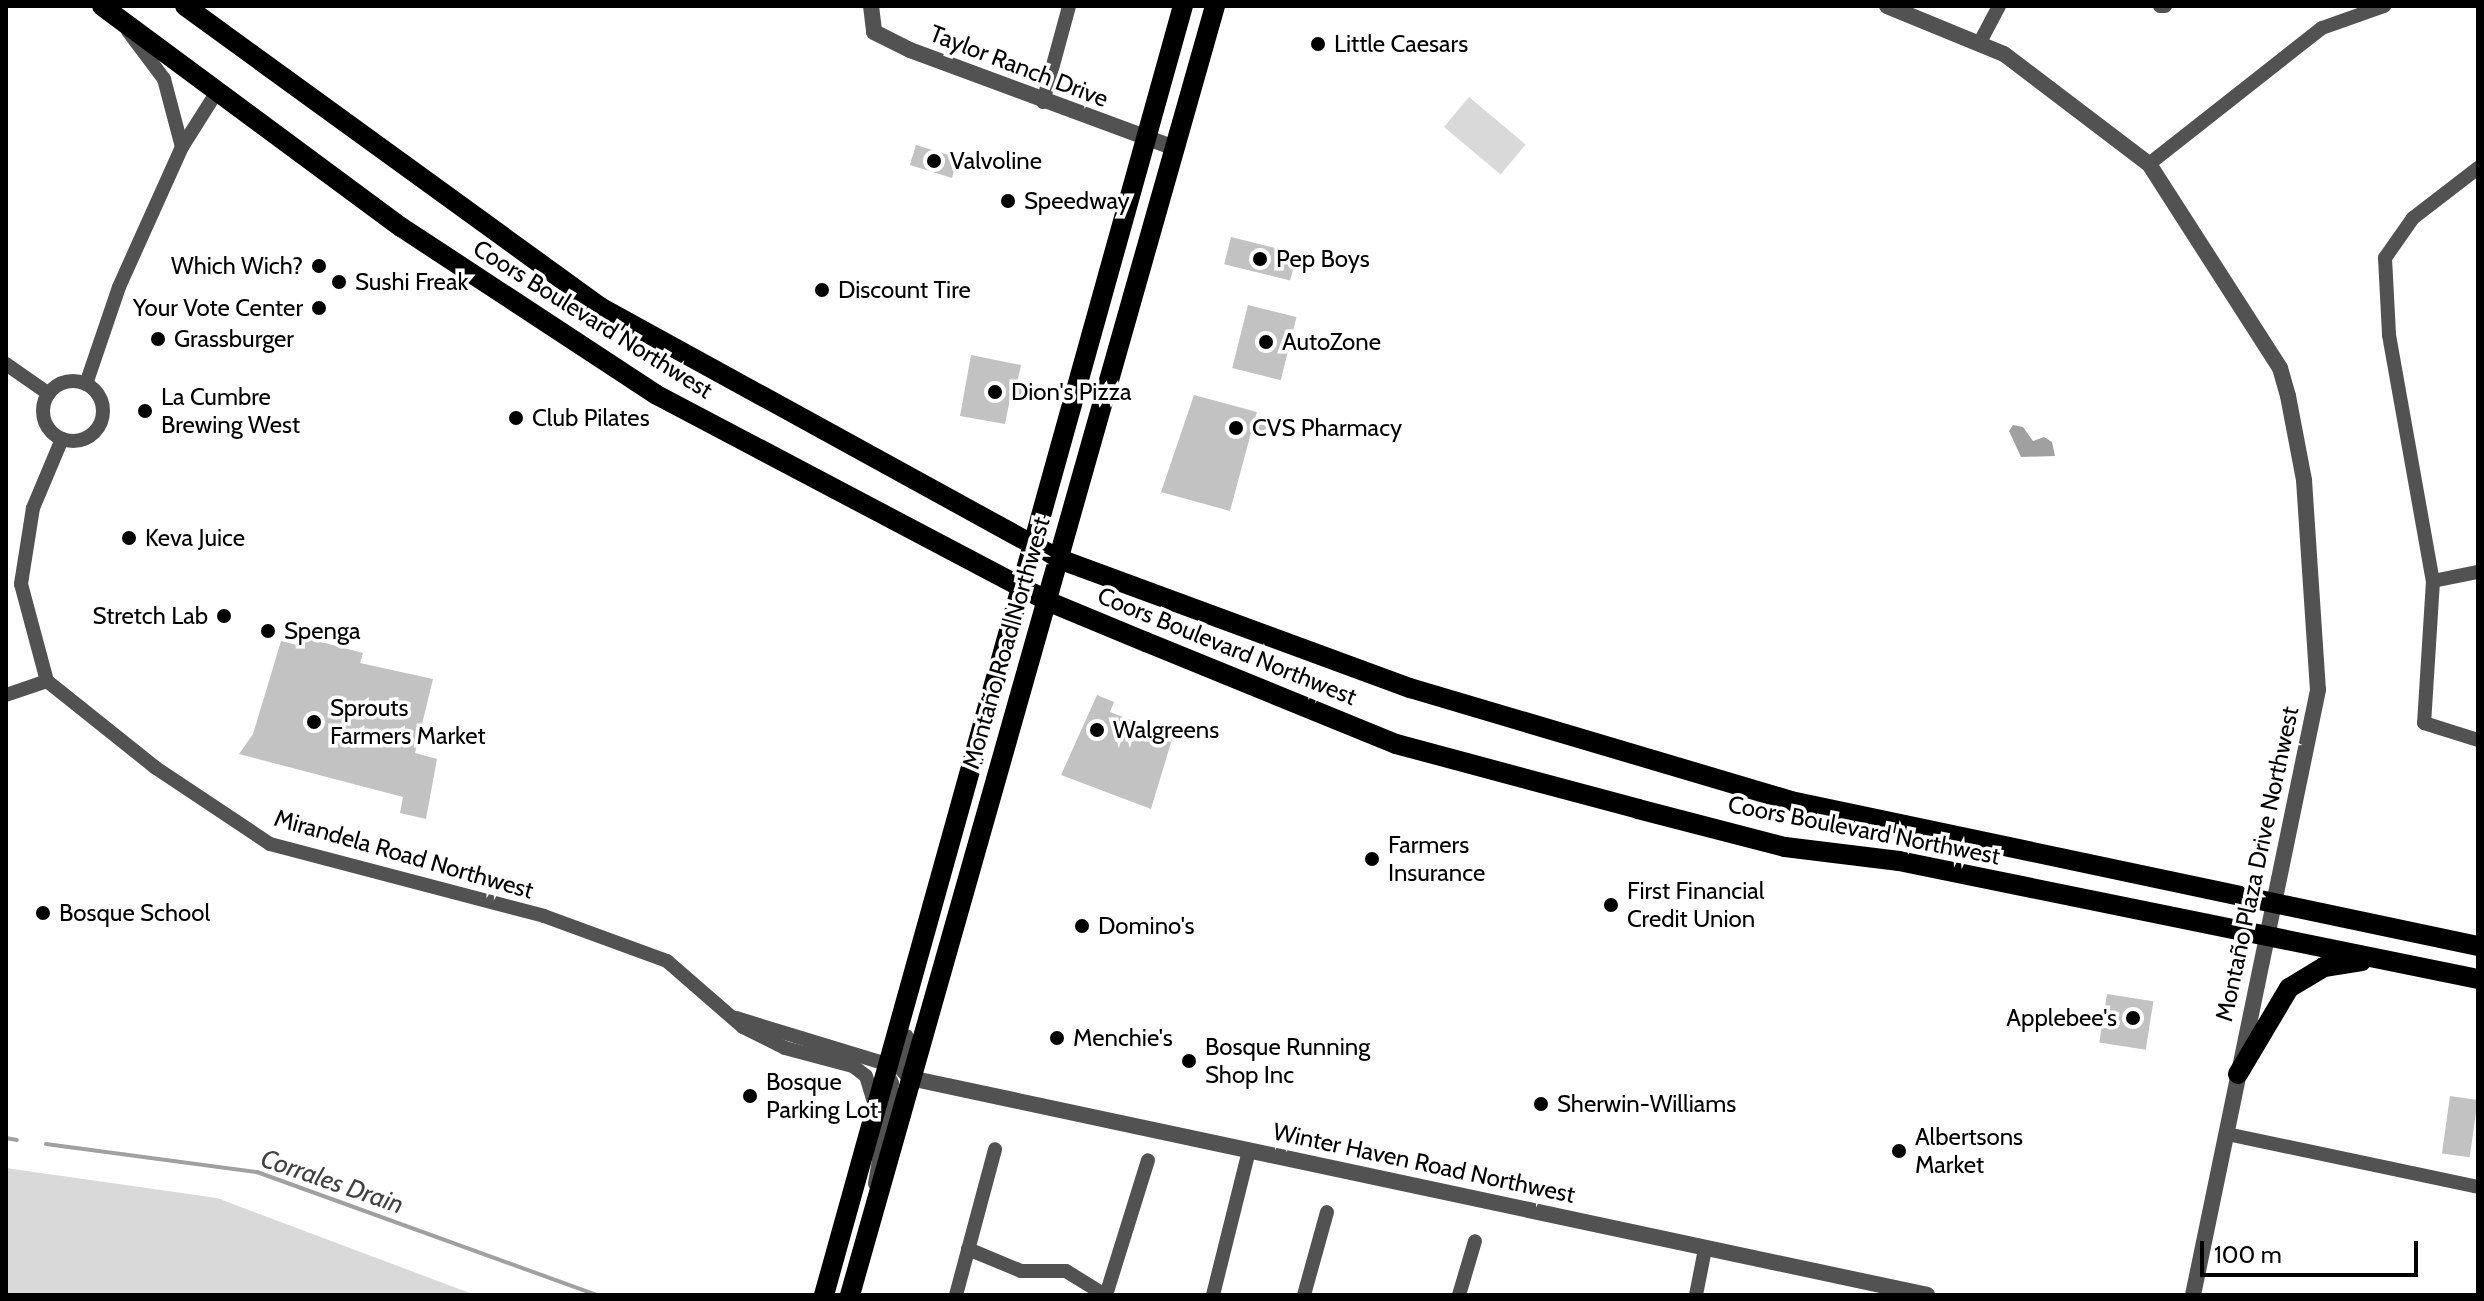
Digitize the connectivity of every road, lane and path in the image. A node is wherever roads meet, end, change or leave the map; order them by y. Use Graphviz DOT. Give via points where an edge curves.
graph roads {
  1 [pos="185,6"];
  2 [pos="871,6"];
  3 [pos="1069,6"];
  4 [pos="1183,6"];
  5 [pos="1215,6"];
  6 [pos="1887,6"];
  7 [pos="1999,6"];
  8 [pos="2384,6"];
  9 [pos="110,12"];
  10 [pos="1979,44"];
  11 [pos="218,90"];
  12 [pos="1043,102"];
  13 [pos="1145,139"];
  14 [pos="182,147"];
  15 [pos="1175,148"];
  16 [pos="2149,164"];
  17 [pos="2478,168"];
  18 [pos="6,364"];
  19 [pos="86,384"];
  20 [pos="49,394"];
  21 [pos="62,439"];
  22 [pos="1031,539"];
  23 [pos="1059,559"];
  24 [pos="2478,572"];
  25 [pos="2433,581"];
  26 [pos="1019,584"];
  27 [pos="1047,601"];
  28 [pos="47,681"];
  29 [pos="6,695"];
  30 [pos="2478,740"];
  31 [pos="2271,907"];
  32 [pos="919,936"];
  33 [pos="2264,936"];
  34 [pos="2478,946"];
  35 [pos="2377,958"];
  36 [pos="2478,979"];
  37 [pos="736,1018"];
  38 [pos="883,1063"];
  39 [pos="2238,1074"];
  40 [pos="910,1078"];
  41 [pos="874,1102"];
  42 [pos="2227,1134"];
  43 [pos="995,1149"];
  44 [pos="1249,1151"];
  45 [pos="1148,1160"];
  46 [pos="2478,1187"];
  47 [pos="874,1208"];
  48 [pos="1327,1212"];
  49 [pos="1475,1241"];
  50 [pos="968,1249"];
  51 [pos="1705,1249"];
  52 [pos="824,1295"];
  53 [pos="850,1295"];
  54 [pos="956,1295"];
  55 [pos="1106,1295"];
  56 [pos="1213,1295"];
  57 [pos="1304,1295"];
  58 [pos="1459,1295"];
  59 [pos="1696,1295"];
  60 [pos="1927,1295"];
  61 [pos="2193,1295"];
  1 -- 22 [label="main road, Coors Boulevard Northwest" via="600,307"];
  2 -- 12 [label="street, Taylor Ranch Drive" via="874,32"];
  3 -- 12 [label="street"];
  4 -- 13 [label="main road, Montaño Road Northwest"];
  5 -- 15 [label="main road, Montaño Road Northwest"];
  6 -- 10 [label="street, Montaño Plaza Drive Northwest"];
  7 -- 10 [label="street"];
  8 -- 16 [label="street" via="2322,28"];
  9 -- 11 [label="main road, Coors Boulevard Northwest"];
  9 -- 14 [label="street" via="164,79"];
  10 -- 16 [label="street, Montaño Plaza Drive Northwest" via="2004,54"];
  11 -- 14 [label="street"];
  11 -- 26 [label="main road, Coors Boulevard Northwest" via="401,227 655,394"];
  12 -- 13 [label="street, Taylor Ranch Drive"];
  13 -- 15 [label="street, Taylor Ranch Drive"];
  13 -- 22 [label="main road, Montaño Road Northwest"];
  14 -- 19 [label="street" via="119,287"];
  15 -- 23 [label="main road, Montaño Road Northwest"];
  16 -- 31 [label="street, Montaño Plaza Drive Northwest" via="2280,368 2304,480 2318,690 2299,802"];
  17 -- 25 [label="street" via="2413,218 2385,258 2389,335"];
  18 -- 20 [label="street"];
  19 -- 20 [label="street" via="65,382"];
  19 -- 21 [label="street" via="100,399 101,420 82,440"];
  20 -- 21 [label="street" via="44,418"];
  21 -- 28 [label="street" via="33,508 21,584"];
  22 -- 23 [label="main road, Coors Boulevard Northwest"];
  22 -- 26 [label="main road, Montaño Road Northwest"];
  23 -- 27 [label="main road, Montaño Road Northwest"];
  23 -- 31 [label="main road, Coors Boulevard Northwest" via="1410,688 1791,801"];
  24 -- 25 [label="street"];
  25 -- 30 [label="street" via="2424,723"];
  26 -- 27 [label="main road, Coors Boulevard Northwest"];
  26 -- 32 [label="main road, Montaño Road Northwest"];
  27 -- 33 [label="main road, Coors Boulevard Northwest" via="1396,744 1785,847 1899,861"];
  27 -- 40 [label="main road, Montaño Road Northwest"];
  28 -- 29 [label="street"];
  28 -- 37 [label="street, Mirandela Road Northwest" via="156,768 270,844 544,916 667,961"];
  31 -- 33 [label="street, Montaño Plaza Drive Northwest"];
  31 -- 34 [label="main road, Coors Boulevard Northwest"];
  32 -- 38 [label="main road, Montaño Road Northwest"];
  32 -- 40 [label="street" via="924,972 899,1065"];
  33 -- 35 [label="main road, Coors Boulevard Northwest"];
  33 -- 39 [label="street, Montaño Plaza Drive Northwest"];
  35 -- 36 [label="main road, Coors Boulevard Northwest"];
  35 -- 39 [label="main road" via="2324,967 2289,988"];
  37 -- 38 [label="street"];
  37 -- 41 [label="street" via="785,1048 853,1066 866,1076"];
  38 -- 41 [label="main road, Montaño Road Northwest"];
  38 -- 47 [label="street" via="892,1083"];
  39 -- 42 [label="street, Montaño Plaza Drive Northwest"];
  40 -- 44 [label="street, Winter Haven Road Northwest"];
  40 -- 47 [label="main road, Montaño Road Northwest"];
  41 -- 52 [label="main road, Montaño Road Northwest"];
  42 -- 46 [label="street"];
  42 -- 61 [label="street, Montaño Plaza Drive Northwest"];
  43 -- 50 [label="street"];
  44 -- 51 [label="street, Winter Haven Road Northwest"];
  44 -- 56 [label="street"];
  45 -- 55 [label="street"];
  47 -- 53 [label="main road, Montaño Road Northwest"];
  48 -- 57 [label="street"];
  49 -- 58 [label="street"];
  50 -- 54 [label="street"];
  50 -- 55 [label="street" via="1021,1271 1066,1271"];
  51 -- 59 [label="street"];
  51 -- 60 [label="street, Winter Haven Road Northwest"];
}
